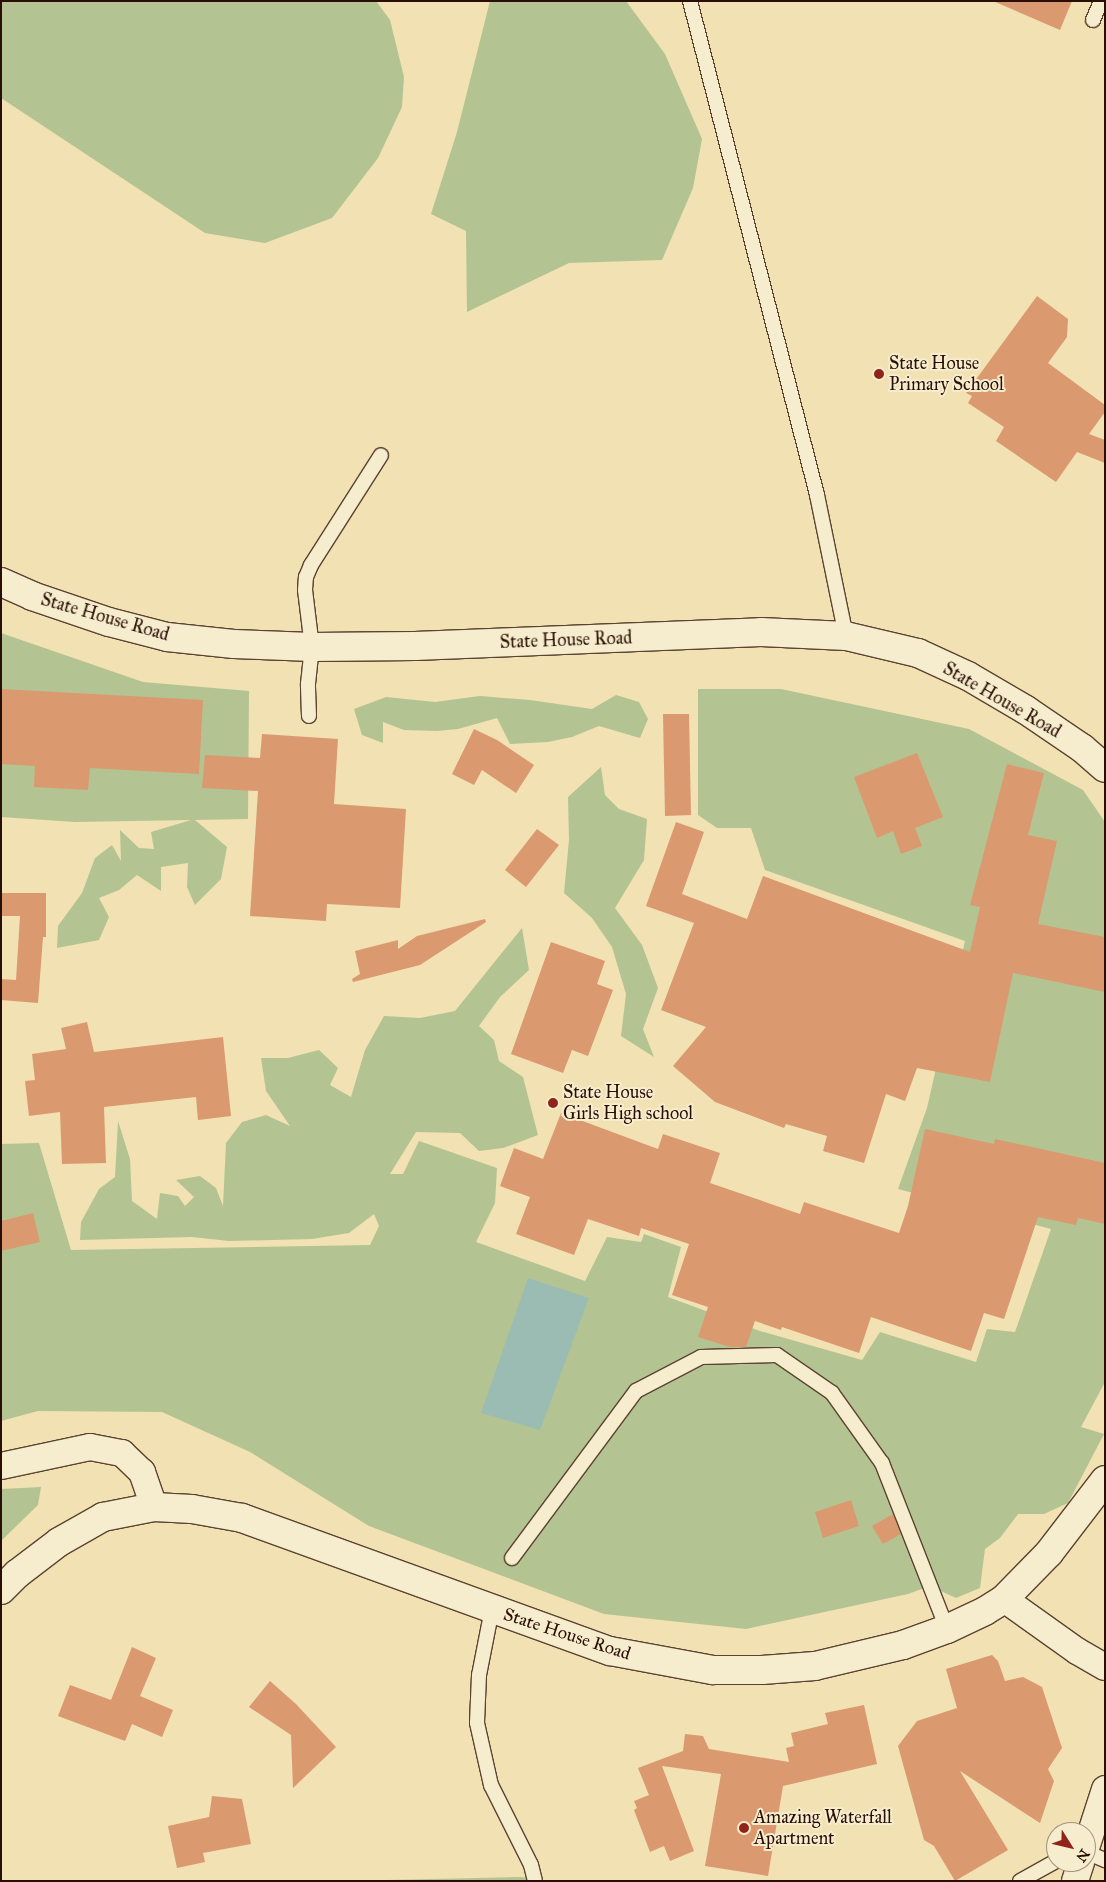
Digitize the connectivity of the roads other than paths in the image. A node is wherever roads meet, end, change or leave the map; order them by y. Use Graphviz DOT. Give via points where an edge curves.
graph roads {
  1 [pos="690,1"];
  2 [pos="1101,1"];
  3 [pos="1093,20"];
  4 [pos="381,455"];
  5 [pos="1,582"];
  6 [pos="846,636"];
  7 [pos="312,647"];
  8 [pos="309,716"];
  9 [pos="1105,768"];
  10 [pos="1,1466"];
  11 [pos="1105,1480"];
  12 [pos="154,1507"];
  13 [pos="512,1558"];
  14 [pos="1,1590"];
  15 [pos="1004,1599"];
  16 [pos="492,1609"];
  17 [pos="947,1629"];
  18 [pos="1105,1667"];
  19 [pos="1105,1790"];
  20 [pos="1096,1824"];
  21 [pos="1046,1866"];
  22 [pos="535,1881"];
  23 [pos="1020,1881"];
  1 -- 6 [label="lane" via="817,495"];
  2 -- 3 [label="lane"];
  4 -- 7 [label="lane" via="306,577"];
  5 -- 7 [label="street, State House Road" via="91,616 167,637"];
  6 -- 7 [label="street, State House Road" via="760,632"];
  6 -- 9 [label="street, State House Road" via="918,653 968,676 1074,742"];
  7 -- 8 [label="lane"];
  10 -- 12 [label="street" via="90,1447 122,1453 142,1472"];
  11 -- 15 [label="street, State House Road" via="1049,1553"];
  12 -- 14 [label="street, State House Road" via="103,1517 59,1542"];
  12 -- 16 [label="street, State House Road" via="242,1518"];
  13 -- 17 [label="lane" via="636,1392 701,1357 776,1355 832,1392 882,1462"];
  15 -- 17 [label="street, State House Road"];
  15 -- 18 [label="street"];
  16 -- 17 [label="street, State House Road" via="610,1651 713,1670 815,1666 903,1645"];
  16 -- 22 [label="lane" via="479,1676 477,1723 491,1785 531,1865"];
  19 -- 20 [label="street"];
  21 -- 23 [label="lane"];
}
